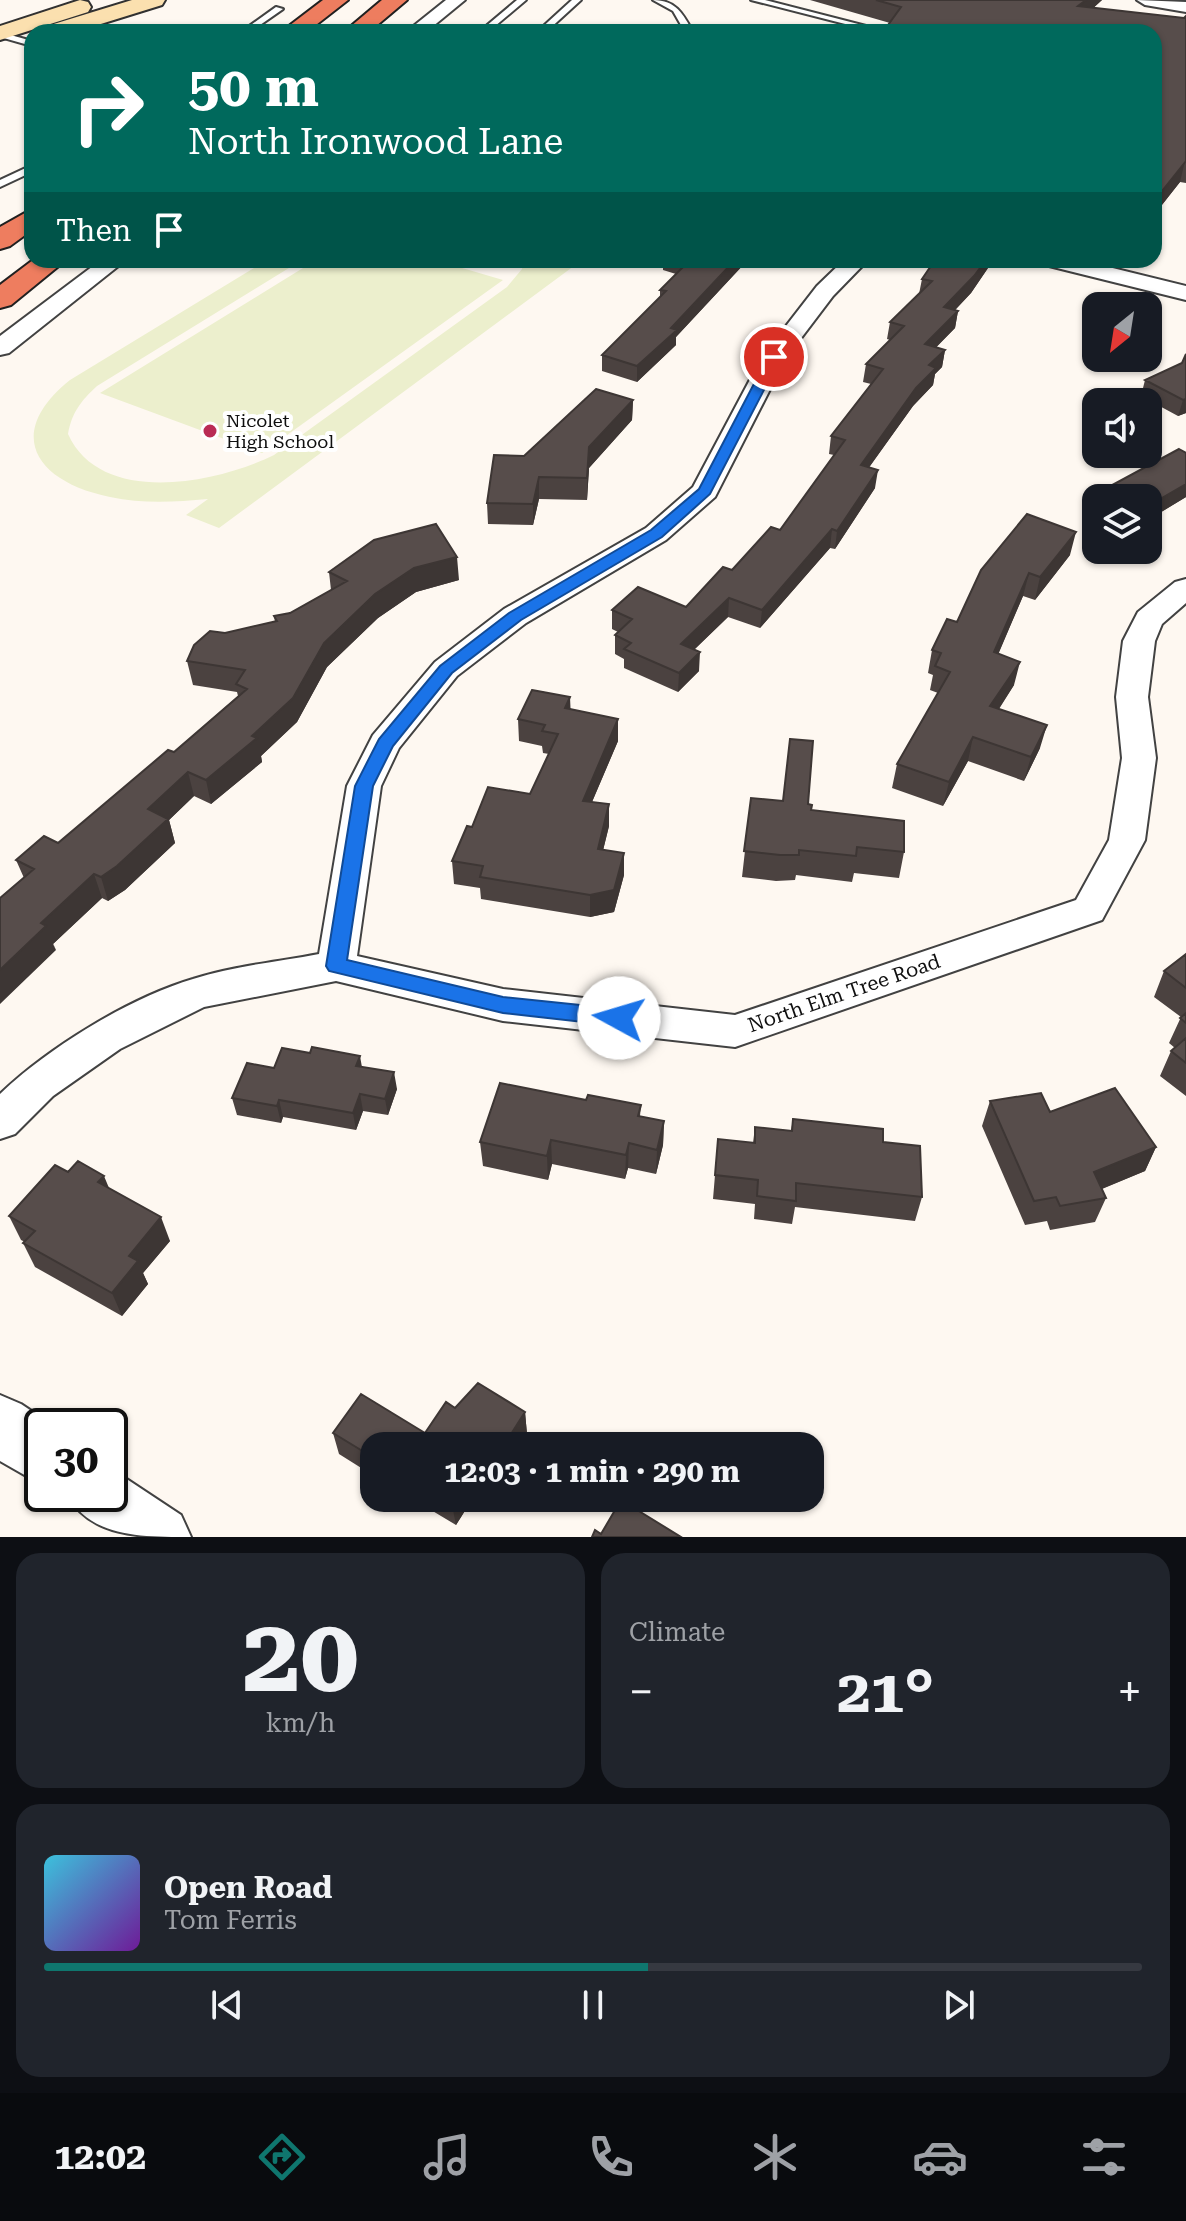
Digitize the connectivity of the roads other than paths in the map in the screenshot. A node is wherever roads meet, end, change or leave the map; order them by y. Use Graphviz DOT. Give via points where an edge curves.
graph roads {
  1 [pos="101,0"];
  2 [pos="154,0"];
  3 [pos="337,0"];
  4 [pos="396,0"];
  5 [pos="457,0"];
  6 [pos="522,0"];
  7 [pos="577,0"];
  8 [pos="657,0"];
  9 [pos="755,0"];
  10 [pos="1155,1"];
  11 [pos="1186,7"];
  12 [pos="279,9"];
  13 [pos="30,24"];
  14 [pos="78,24"];
  15 [pos="256,24"];
  16 [pos="303,24"];
  17 [pos="365,24"];
  18 [pos="426,24"];
  19 [pos="493,24"];
  20 [pos="550,24"];
  21 [pos="684,24"];
  22 [pos="854,24"];
  23 [pos="24,26"];
  24 [pos="0,34"];
  25 [pos="24,40"];
  26 [pos="24,44"];
  27 [pos="0,51"];
  28 [pos="24,172"];
  29 [pos="0,184"];
  30 [pos="24,223"];
  31 [pos="0,240"];
  32 [pos="41,268"];
  33 [pos="105,268"];
  34 [pos="849,268"];
  35 [pos="1085,268"];
  36 [pos="1186,293"];
  37 [pos="0,299"];
  38 [pos="0,348"];
  39 [pos="1186,588"];
  40 [pos="336,966"];
  41 [pos="0,1121"];
  42 [pos="0,1425"];
  43 [pos="24,1442"];
  44 [pos="124,1512"];
  45 [pos="159,1537"];
  1 -- 13 [label="main road"];
  2 -- 14 [label="main road"];
  3 -- 16 [label="highway"];
  4 -- 17 [label="highway"];
  5 -- 18 [label="street"];
  6 -- 19 [label="lane"];
  7 -- 20 [label="lane"];
  8 -- 21 [label="lane" via="676,9"];
  9 -- 22 [label="lane"];
  10 -- 11 [label="street"];
  12 -- 15 [label="lane"];
  23 -- 24 [label="main road"];
  24 -- 25 [label="lane"];
  26 -- 27 [label="main road"];
  28 -- 29 [label="lane"];
  30 -- 31 [label="highway"];
  32 -- 37 [label="highway"];
  33 -- 38 [label="street"];
  34 -- 40 [label="street" via="774,357 705,491 656,534 515,616 446,669 385,743 364,786"];
  35 -- 36 [label="street"];
  39 -- 40 [label="street, North Elm Tree Road" via="1149,619 1139,641 1132,697 1139,758 1127,840 1089,910 735,1031 503,1005"];
  40 -- 41 [label="street, North Elm Tree Road" via="196,993 106,1037 38,1084"];
  42 -- 43 [label="street"];
  44 -- 45 [label="street"];
}
